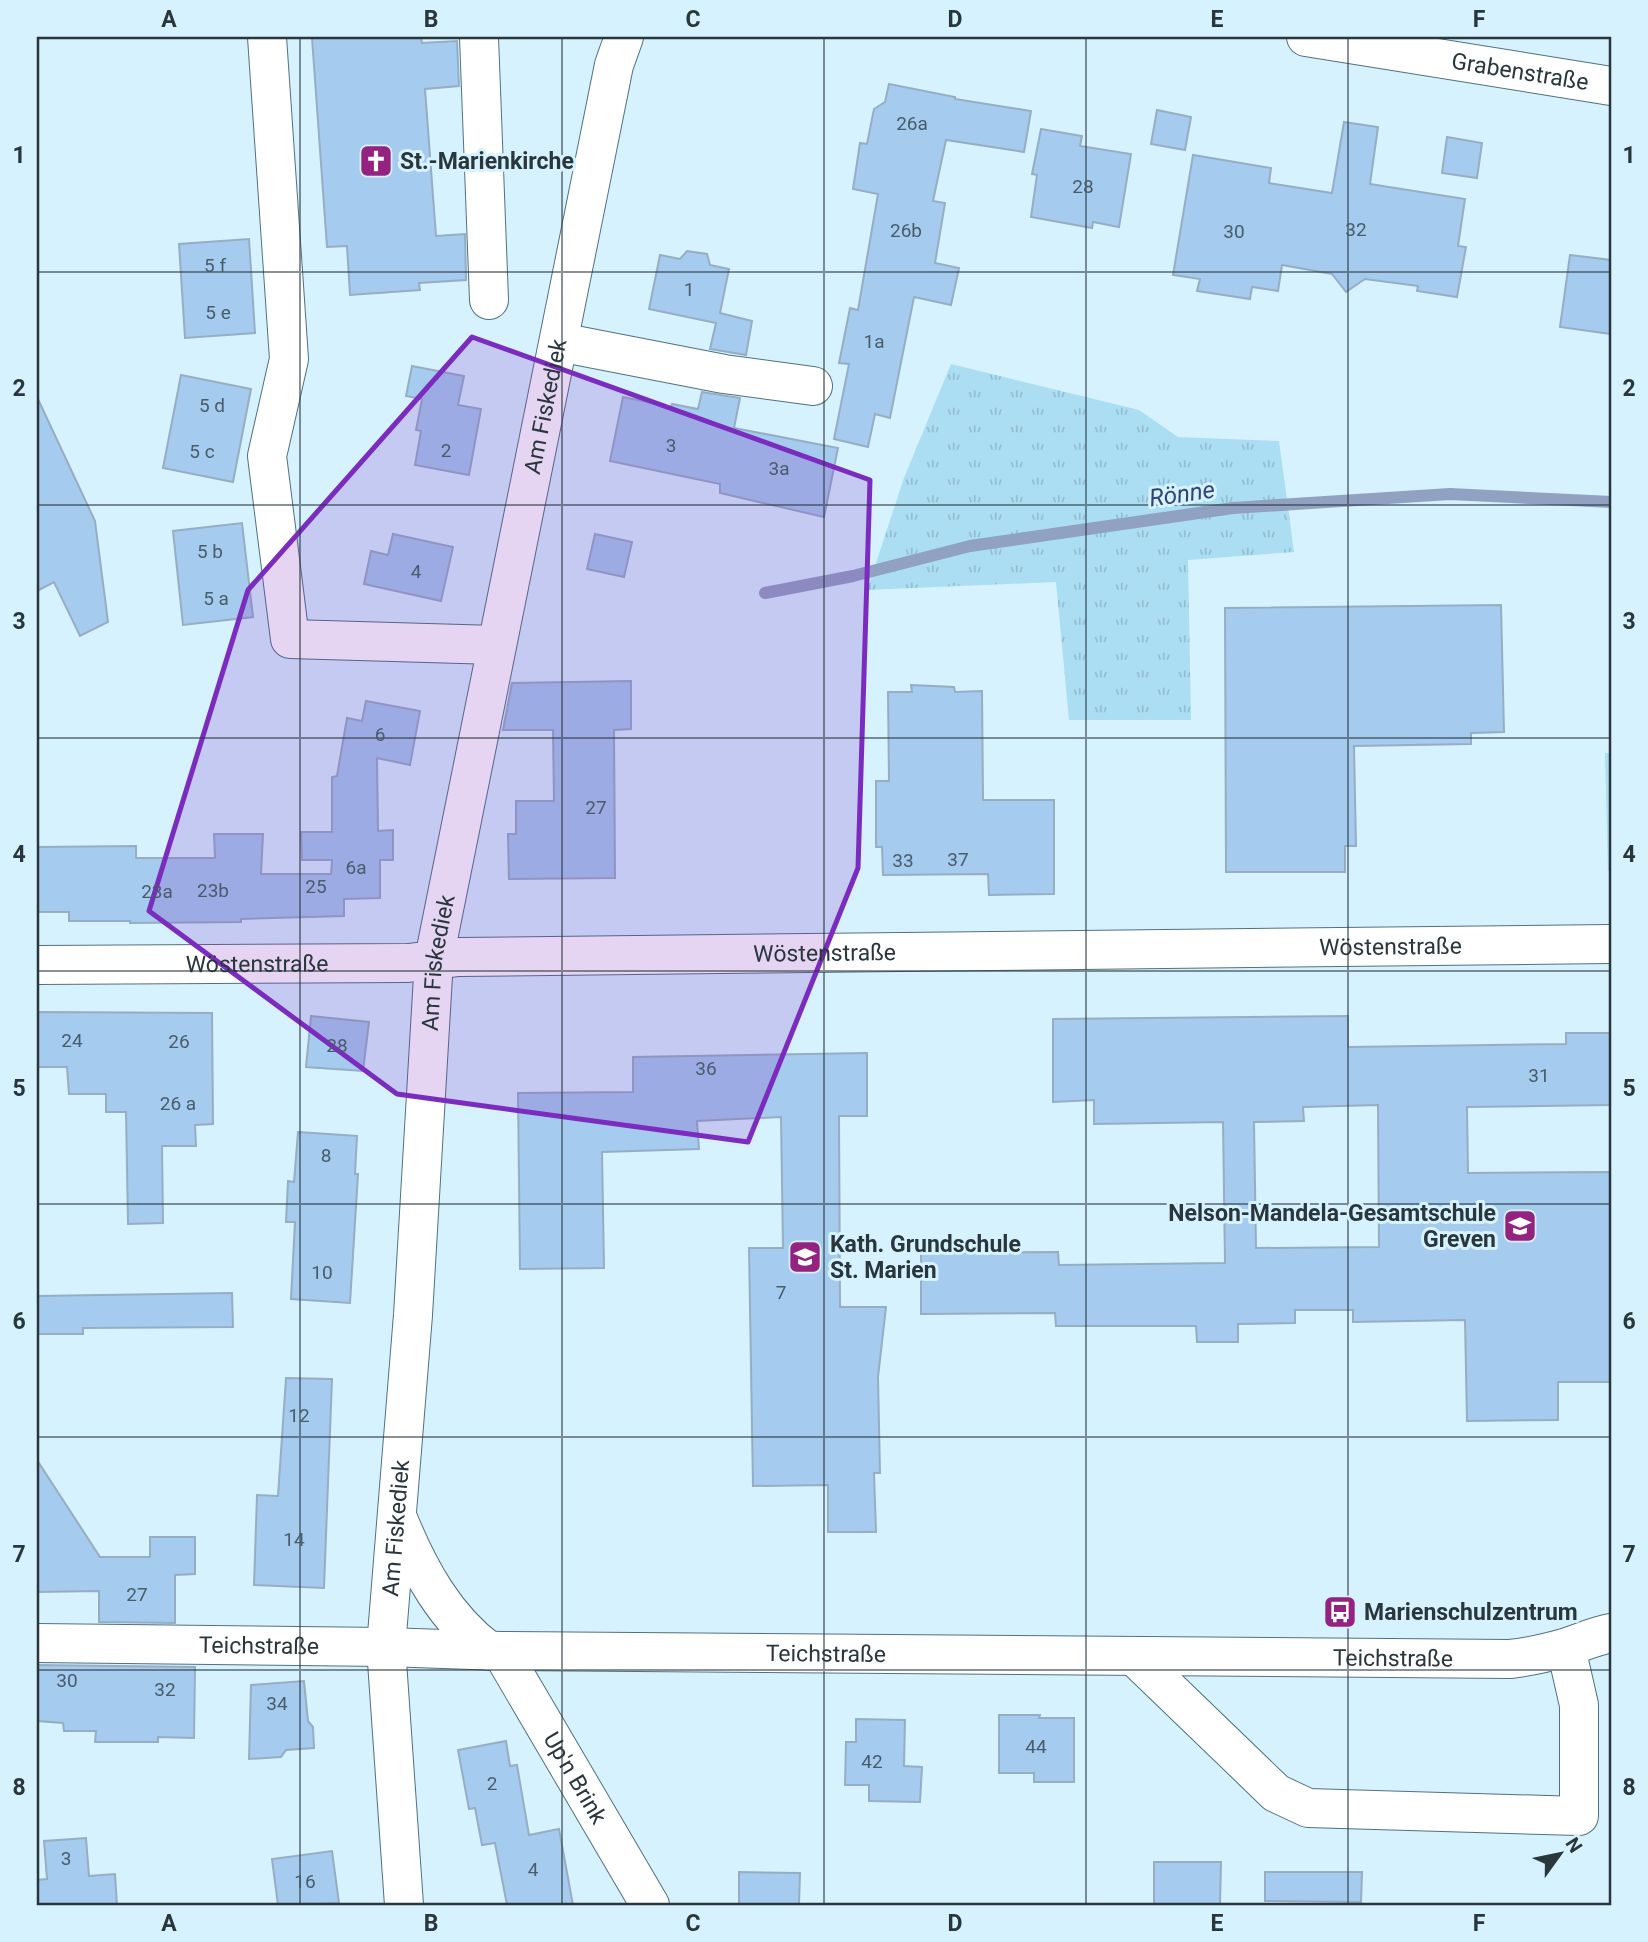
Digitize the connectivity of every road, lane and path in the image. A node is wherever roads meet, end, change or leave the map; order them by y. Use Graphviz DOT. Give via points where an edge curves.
graph roads {
  1 [pos="267,37"];
  2 [pos="479,37"];
  3 [pos="624,37"];
  4 [pos="1306,37"];
  5 [pos="1611,86"];
  6 [pos="489,300"];
  7 [pos="559,342"];
  8 [pos="813,386"];
  9 [pos="496,645"];
  10 [pos="1611,944"];
  11 [pos="434,959"];
  12 [pos="37,965"];
  13 [pos="397,1516"];
  14 [pos="1611,1633"];
  15 [pos="37,1643"];
  16 [pos="386,1647"];
  17 [pos="1566,1648"];
  18 [pos="495,1651"];
  19 [pos="1135,1657"];
  20 [pos="404,1905"];
  21 [pos="650,1905"];
  1 -- 9 [label="street" via="289,359 267,456 290,639"];
  2 -- 6 [label="street"];
  3 -- 7 [label="street, Am Fiskediek" via="614,65"];
  4 -- 5 [label="street, Grabenstraße"];
  7 -- 8 [label="street"];
  7 -- 9 [label="street, Am Fiskediek"];
  9 -- 11 [label="street, Am Fiskediek"];
  10 -- 11 [label="street, Wöstenstraße"];
  11 -- 12 [label="street, Wöstenstraße" via="408,963"];
  11 -- 13 [label="street, Am Fiskediek"];
  13 -- 16 [label="street, Am Fiskediek"];
  13 -- 18 [label="street, Up'n Brink" via="417,1564 447,1609 475,1640"];
  14 -- 17 [label="street, Teichstraße"];
  15 -- 16 [label="street, Teichstraße"];
  16 -- 18 [label="street, Teichstraße"];
  16 -- 20 [label="street, Am Fiskediek"];
  17 -- 19 [label="street, Teichstraße" via="1510,1659"];
  17 -- 19 [label="street" via="1579,1705 1579,1816 1308,1808 1276,1793"];
  18 -- 19 [label="street, Teichstraße"];
  18 -- 21 [label="street, Up'n Brink"];
}
